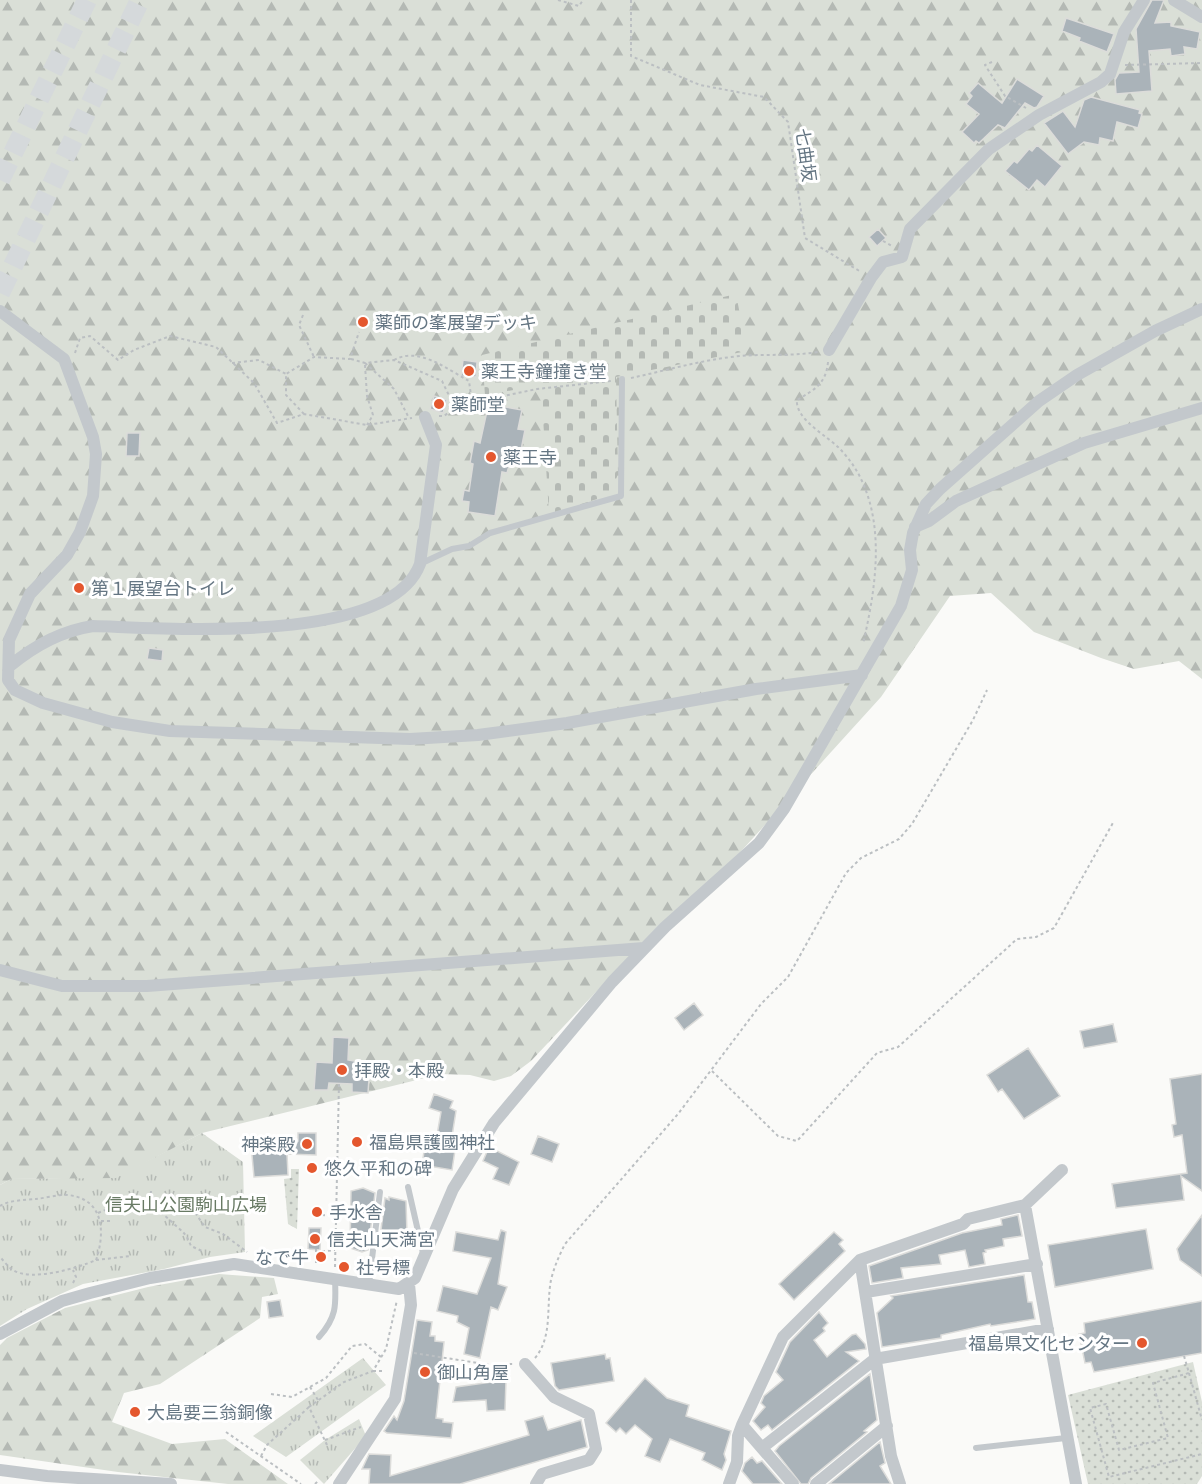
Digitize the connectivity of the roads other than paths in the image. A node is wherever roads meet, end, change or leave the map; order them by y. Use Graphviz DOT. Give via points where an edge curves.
graph roads {
  1 [pos="1143,0"];
  2 [pos="1174,0"];
  3 [pos="1202,17"];
  4 [pos="1202,309"];
  5 [pos="0,311"];
  6 [pos="829,350"];
  7 [pos="622,379"];
  8 [pos="1202,408"];
  9 [pos="425,417"];
  10 [pos="915,527"];
  11 [pos="420,564"];
  12 [pos="10,666"];
  13 [pos="862,675"];
  14 [pos="644,948"];
  15 [pos="0,970"];
  16 [pos="1062,1170"];
  17 [pos="408,1186"];
  18 [pos="380,1192"];
  19 [pos="1025,1205"];
  20 [pos="424,1257"];
  21 [pos="860,1260"];
  22 [pos="1037,1264"];
  23 [pos="335,1278"];
  24 [pos="369,1284"];
  25 [pos="404,1286"];
  26 [pos="866,1292"];
  27 [pos="1048,1329"];
  28 [pos="0,1334"];
  29 [pos="319,1337"];
  30 [pos="875,1359"];
  31 [pos="525,1364"];
  32 [pos="742,1425"];
  33 [pos="887,1426"];
  34 [pos="1066,1438"];
  35 [pos="763,1447"];
  36 [pos="976,1448"];
  37 [pos="0,1470"];
  38 [pos="121,1482"];
  39 [pos="171,1484"];
  40 [pos="339,1484"];
  41 [pos="536,1484"];
  42 [pos="729,1484"];
  43 [pos="793,1484"];
  44 [pos="816,1484"];
  45 [pos="900,1484"];
  46 [pos="1076,1484"];
  1 -- 6 [label="street" via="1124,32 1110,74 989,149 947,189 910,230 902,257 883,262 871,278"];
  2 -- 3 [label="street"];
  4 -- 10 [label="street" via="1077,375 1039,401 940,489 926,504"];
  5 -- 12 [label="street" via="64,359 94,445 96,466 93,496 80,532 67,555 30,594 9,640"];
  7 -- 11 [label="lane" via="621,496 490,533 469,546 452,549"];
  8 -- 10 [label="street" via="1084,443 957,501"];
  9 -- 11 [label="street" via="436,445"];
  10 -- 13 [label="street" via="910,550 912,570 901,606"];
  11 -- 12 [label="street" via="415,577 389,600 337,617 278,627 72,629 27,652"];
  12 -- 13 [label="street" via="8,680 15,690 43,703 142,728 411,739 567,723 756,689"];
  13 -- 14 [label="street" via="784,809 759,843"];
  14 -- 15 [label="street" via="147,986 63,986"];
  14 -- 20 [label="street" via="494,1123 453,1189"];
  16 -- 19 [label="street"];
  17 -- 20 [label="lane"];
  18 -- 24 [label="lane"];
  19 -- 21 [label="street" via="968,1219"];
  19 -- 22 [label="street"];
  20 -- 25 [label="street" via="415,1278"];
  21 -- 26 [label="street"];
  21 -- 32 [label="street" via="783,1337"];
  22 -- 26 [label="street"];
  22 -- 27 [label="street"];
  23 -- 24 [label="street"];
  23 -- 28 [label="street" via="234,1264 111,1287 62,1301"];
  23 -- 29 [label="lane" via="332,1322"];
  24 -- 25 [label="street"];
  25 -- 40 [label="street" via="411,1305 396,1399"];
  26 -- 30 [label="street"];
  27 -- 30 [label="street"];
  27 -- 34 [label="street"];
  30 -- 33 [label="street"];
  30 -- 35 [label="street"];
  31 -- 41 [label="street" via="554,1397 590,1414 596,1449 589,1460 542,1474"];
  32 -- 35 [label="street"];
  32 -- 42 [label="street" via="737,1462"];
  33 -- 44 [label="street"];
  33 -- 45 [label="street"];
  34 -- 36 [label="lane"];
  34 -- 46 [label="street"];
  35 -- 43 [label="street"];
  37 -- 38 [label="street"];
  38 -- 39 [label="street"];
}
